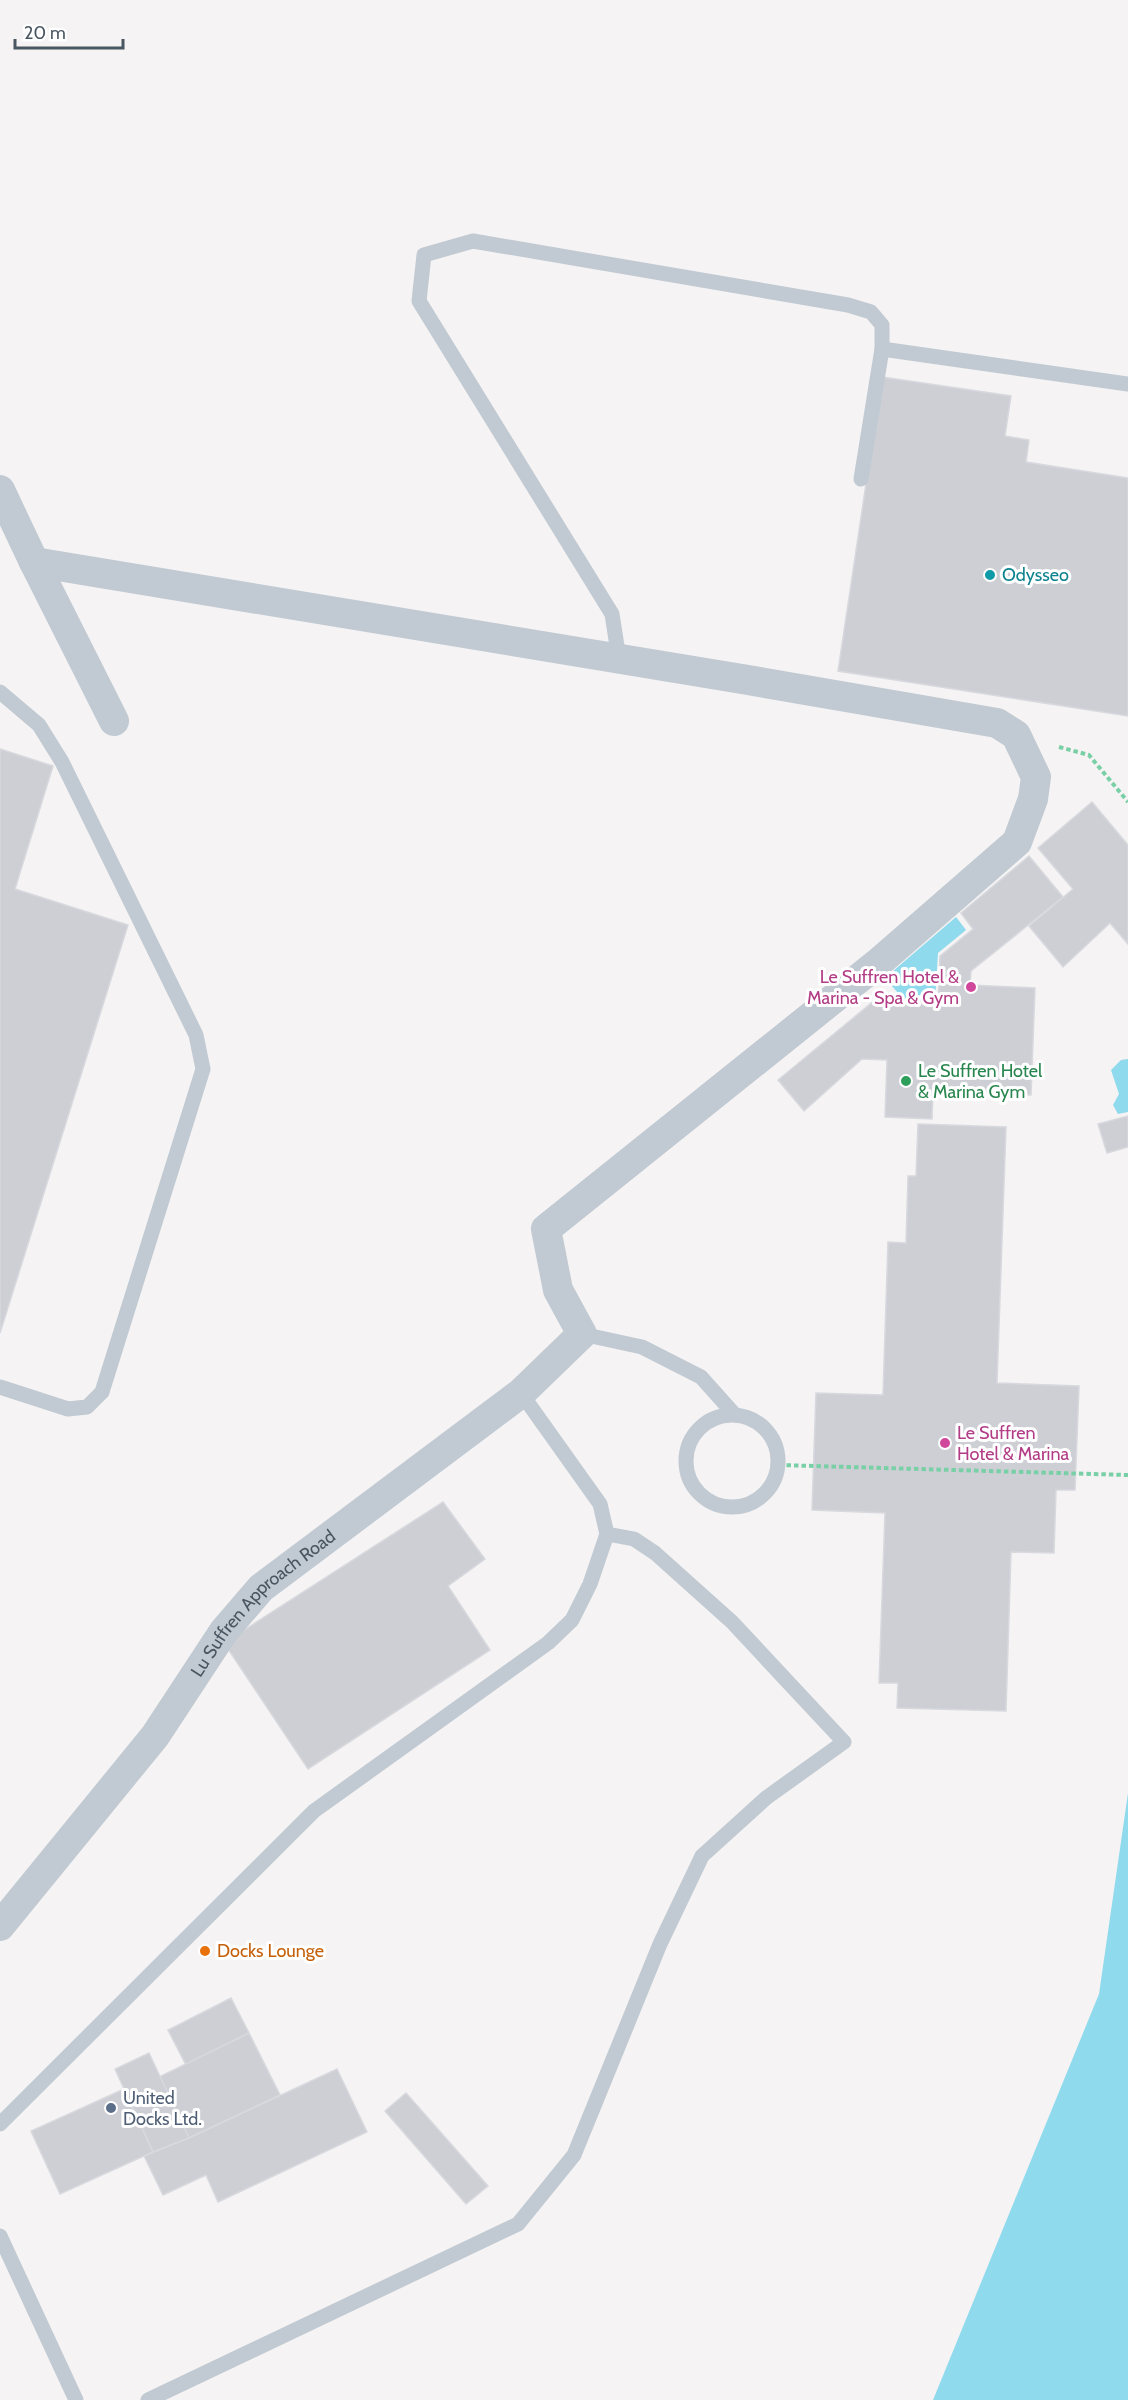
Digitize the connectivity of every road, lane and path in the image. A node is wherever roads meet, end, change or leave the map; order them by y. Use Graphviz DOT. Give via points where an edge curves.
graph roads {
  1 [pos="882,349"];
  2 [pos="1128,384"];
  3 [pos="861,479"];
  4 [pos="0,490"];
  5 [pos="34,562"];
  6 [pos="619,658"];
  7 [pos="0,692"];
  8 [pos="114,721"];
  9 [pos="1016,735"];
  10 [pos="1128,802"];
  11 [pos="582,1334"];
  12 [pos="0,1387"];
  13 [pos="521,1393"];
  14 [pos="735,1416"];
  15 [pos="778,1465"];
  16 [pos="1128,1474"];
  17 [pos="607,1534"];
  18 [pos="0,1926"];
  19 [pos="0,2124"];
  20 [pos="0,2236"];
  21 [pos="76,2400"];
  22 [pos="148,2400"];
  1 -- 2 [label="lane"];
  1 -- 3 [label="lane"];
  1 -- 6 [label="lane" via="882,325 871,312 848,305 473,240 424,255 419,301 612,614"];
  4 -- 5 [label="street"];
  5 -- 6 [label="street"];
  5 -- 8 [label="street"];
  6 -- 9 [label="street" via="997,723"];
  7 -- 12 [label="lane" via="39,724 62,762 196,1035 203,1070 102,1392 87,1407 68,1409"];
  9 -- 10 [label="path" via="1089,755"];
  9 -- 11 [label="street" via="1036,777 1033,799 1017,842 878,963 546,1229 558,1290"];
  11 -- 13 [label="street, Lu Suffren Approach Road"];
  11 -- 14 [label="lane" via="642,1347 701,1377"];
  13 -- 17 [label="lane" via="600,1504"];
  13 -- 18 [label="street, Lu Suffren Approach Road" via="261,1588 224,1631 155,1736"];
  14 -- 15 [label="lane" via="750,1419 772,1437"];
  14 -- 15 [label="lane" via="720,1417 695,1434 686,1463 697,1491 724,1507 739,1507 766,1493"];
  15 -- 16 [label="path"];
  17 -- 19 [label="lane" via="590,1584 572,1620 548,1643 314,1811"];
  17 -- 22 [label="lane" via="634,1539 655,1553 732,1622 844,1742 766,1798 702,1856 660,1944 574,2154 519,2224"];
  20 -- 21 [label="lane"];
}
